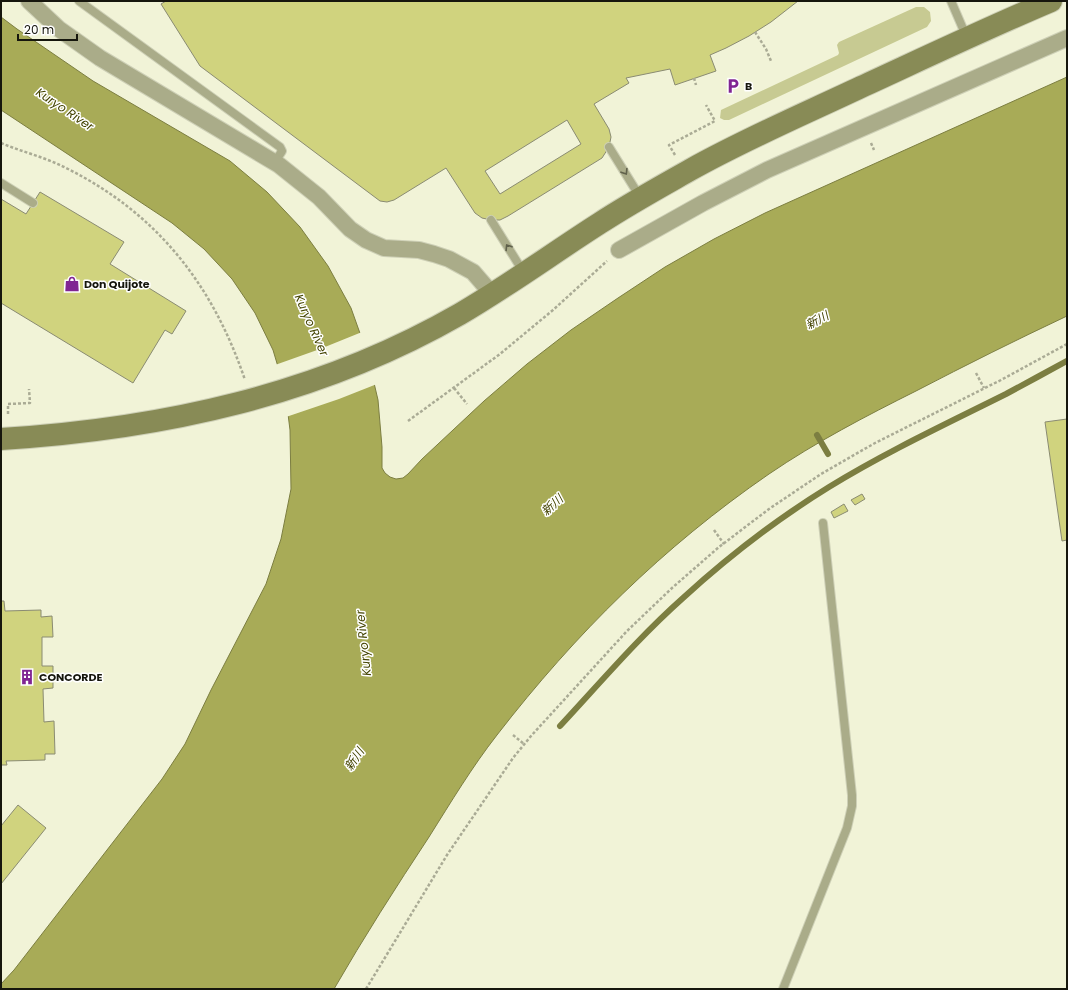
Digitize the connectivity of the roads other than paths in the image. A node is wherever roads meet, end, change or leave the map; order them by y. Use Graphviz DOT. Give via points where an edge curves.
graph roads {
  1 [pos="29,1"];
  2 [pos="79,1"];
  3 [pos="951,1"];
  4 [pos="1051,1"];
  5 [pos="968,38"];
  6 [pos="1067,38"];
  7 [pos="609,147"];
  8 [pos="275,162"];
  9 [pos="1,183"];
  10 [pos="640,198"];
  11 [pos="33,203"];
  12 [pos="491,220"];
  13 [pos="619,250"];
  14 [pos="524,273"];
  15 [pos="492,294"];
  16 [pos="1,439"];
  17 [pos="823,523"];
  18 [pos="782,989"];
  1 -- 8 [label="street" via="60,29 100,58"];
  2 -- 8 [label="lane" via="280,147 282,151"];
  3 -- 5 [label="lane"];
  4 -- 5 [label="street"];
  5 -- 10 [label="street" via="758,135"];
  6 -- 13 [label="street" via="767,170"];
  7 -- 10 [label="lane, one-way"];
  8 -- 15 [label="street" via="309,188 350,229 366,240 384,248 419,250 449,260 473,272"];
  9 -- 11 [label="lane"];
  10 -- 14 [label="street"];
  14 -- 12 [label="lane, one-way"];
  14 -- 15 [label="street"];
  15 -- 16 [label="street" via="458,315 386,351 272,394 222,408 138,425 73,434"];
  17 -- 18 [label="lane" via="852,806 847,828"];
}
